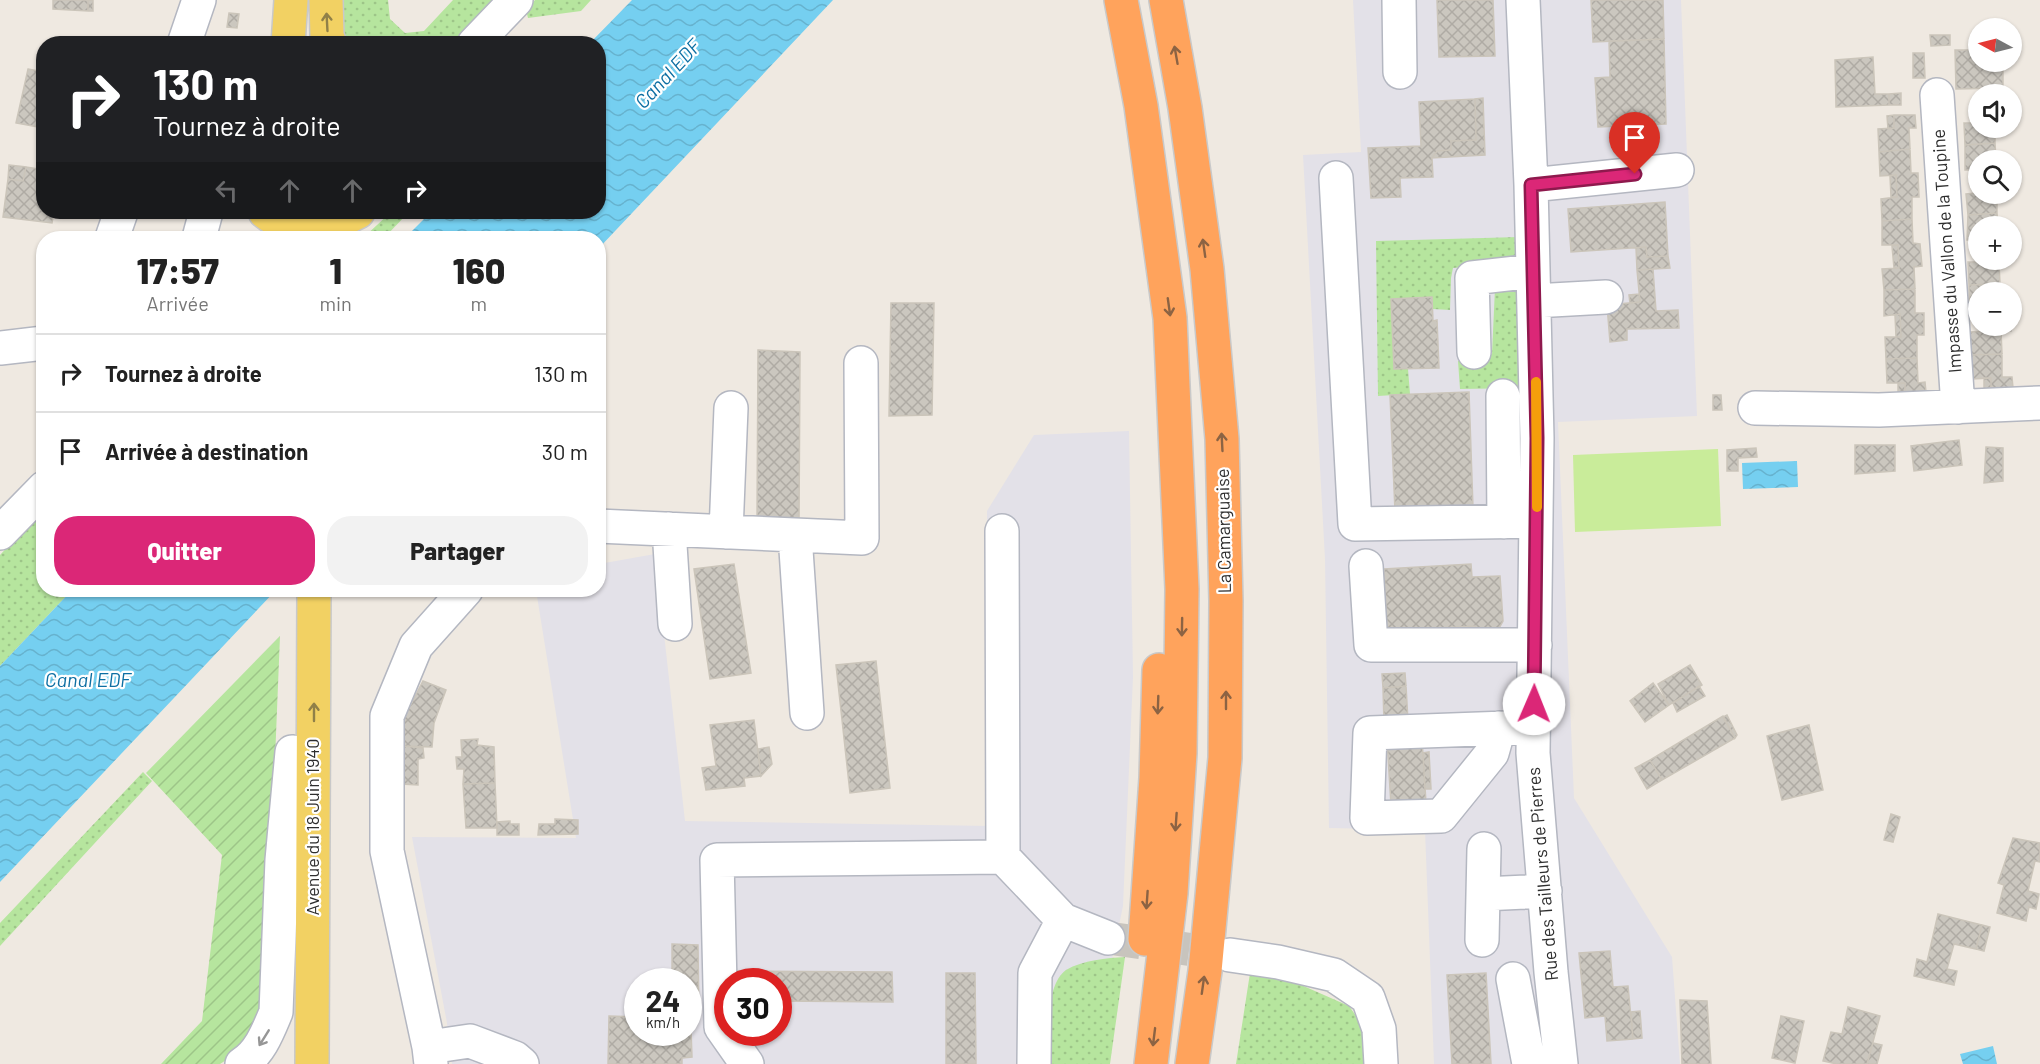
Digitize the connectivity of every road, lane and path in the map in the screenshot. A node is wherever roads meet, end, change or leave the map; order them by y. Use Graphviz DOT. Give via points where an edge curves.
graph roads {
  1 [pos="199,0"];
  2 [pos="291,0"];
  3 [pos="326,0"];
  4 [pos="516,0"];
  5 [pos="1101,0"];
  6 [pos="1121,0"];
  7 [pos="1166,0"];
  8 [pos="1399,0"];
  9 [pos="1524,0"];
  10 [pos="187,36"];
  11 [pos="289,36"];
  12 [pos="327,36"];
  13 [pos="482,36"];
  14 [pos="1400,72"];
  15 [pos="1937,95"];
  16 [pos="1677,170"];
  17 [pos="1336,178"];
  18 [pos="1531,185"];
  19 [pos="272,222"];
  20 [pos="341,224"];
  21 [pos="1533,286"];
  22 [pos="1606,297"];
  23 [pos="36,344"];
  24 [pos="0,348"];
  25 [pos="1474,352"];
  26 [pos="861,363"];
  27 [pos="1503,396"];
  28 [pos="2040,403"];
  29 [pos="1958,406"];
  30 [pos="731,408"];
  31 [pos="1755,408"];
  32 [pos="36,496"];
  33 [pos="1536,521"];
  34 [pos="1504,522"];
  35 [pos="606,527"];
  36 [pos="669,529"];
  37 [pos="1002,531"];
  38 [pos="726,532"];
  39 [pos="0,533"];
  40 [pos="795,535"];
  41 [pos="1366,566"];
  42 [pos="314,597"];
  43 [pos="460,597"];
  44 [pos="291,604"];
  45 [pos="675,624"];
  46 [pos="1535,645"];
  47 [pos="807,713"];
  48 [pos="1534,727"];
  49 [pos="1499,728"];
  50 [pos="292,752"];
  51 [pos="1484,849"];
  52 [pos="1003,857"];
  53 [pos="1545,891"];
  54 [pos="1483,894"];
  55 [pos="1063,920"];
  56 [pos="1108,938"];
  57 [pos="1482,940"];
  58 [pos="1230,955"];
  59 [pos="1513,979"];
  60 [pos="430,1056"];
  61 [pos="242,1064"];
  62 [pos="292,1064"];
  63 [pos="312,1064"];
  64 [pos="522,1064"];
  65 [pos="747,1064"];
  66 [pos="1034,1064"];
  67 [pos="1128,1064"];
  68 [pos="1151,1064"];
  69 [pos="1192,1064"];
  70 [pos="1381,1064"];
  71 [pos="1529,1064"];
  72 [pos="1561,1064"];
  1 -- 10 [label="street"];
  2 -- 11 [label="main road"];
  12 -- 3 [label="main road, one-way"];
  4 -- 13 [label="street"];
  5 -- 67 [label="highway, one-way" via="1137,214 1152,353 1161,597 1156,778 1144,958"];
  6 -- 68 [label="highway, one-way" via="1141,106 1170,318 1182,589 1180,753 1171,892"];
  69 -- 7 [label="highway, La Camarguaise, one-way" via="1226,758 1223,462 1207,269"];
  8 -- 14 [label="street"];
  9 -- 18 [label="street, Rue des Tailleurs de Pierres"];
  15 -- 29 [label="street, Impasse du Vallon de la Toupine"];
  16 -- 18 [label="street"];
  17 -- 34 [label="street" via="1355,524"];
  18 -- 21 [label="street, Rue des Tailleurs de Pierres"];
  19 -- 20 [label="main road" via="314,227"];
  21 -- 22 [label="street"];
  21 -- 25 [label="street" via="1472,278"];
  21 -- 33 [label="street, Rue des Tailleurs de Pierres"];
  23 -- 24 [label="street"];
  26 -- 40 [label="street" via="862,538"];
  27 -- 34 [label="street"];
  28 -- 29 [label="street"];
  29 -- 31 [label="street" via="1879,410"];
  30 -- 38 [label="street"];
  32 -- 39 [label="street"];
  33 -- 34 [label="street"];
  33 -- 46 [label="street, Rue des Tailleurs de Pierres"];
  35 -- 36 [label="street"];
  36 -- 38 [label="street"];
  36 -- 45 [label="street"];
  37 -- 52 [label="street"];
  38 -- 40 [label="street"];
  40 -- 47 [label="street"];
  41 -- 46 [label="street" via="1371,645"];
  63 -- 42 [label="main road, Avenue du 18 Juin 1940, one-way"];
  43 -- 60 [label="street" via="416,646 387,716 387,851"];
  44 -- 50 [label="main road, Avenue du 18 Juin 1940"];
  46 -- 48 [label="street, Rue des Tailleurs de Pierres"];
  48 -- 49 [label="street"];
  48 -- 53 [label="street, Rue des Tailleurs de Pierres"];
  50 -- 61 [label="street, one-way" via="282,860 276,1012 267,1034"];
  50 -- 62 [label="main road, Avenue du 18 Juin 1940"];
  51 -- 54 [label="street"];
  52 -- 55 [label="street"];
  52 -- 65 [label="street" via="717,860 721,1028"];
  53 -- 54 [label="street"];
  53 -- 72 [label="street, Rue des Tailleurs de Pierres"];
  54 -- 57 [label="street"];
  55 -- 56 [label="street"];
  55 -- 66 [label="street" via="1035,973"];
  58 -- 70 [label="street" via="1334,975 1368,998 1379,1029"];
  59 -- 71 [label="street"];
  60 -- 64 [label="street" via="470,1041 516,1058"];
}
